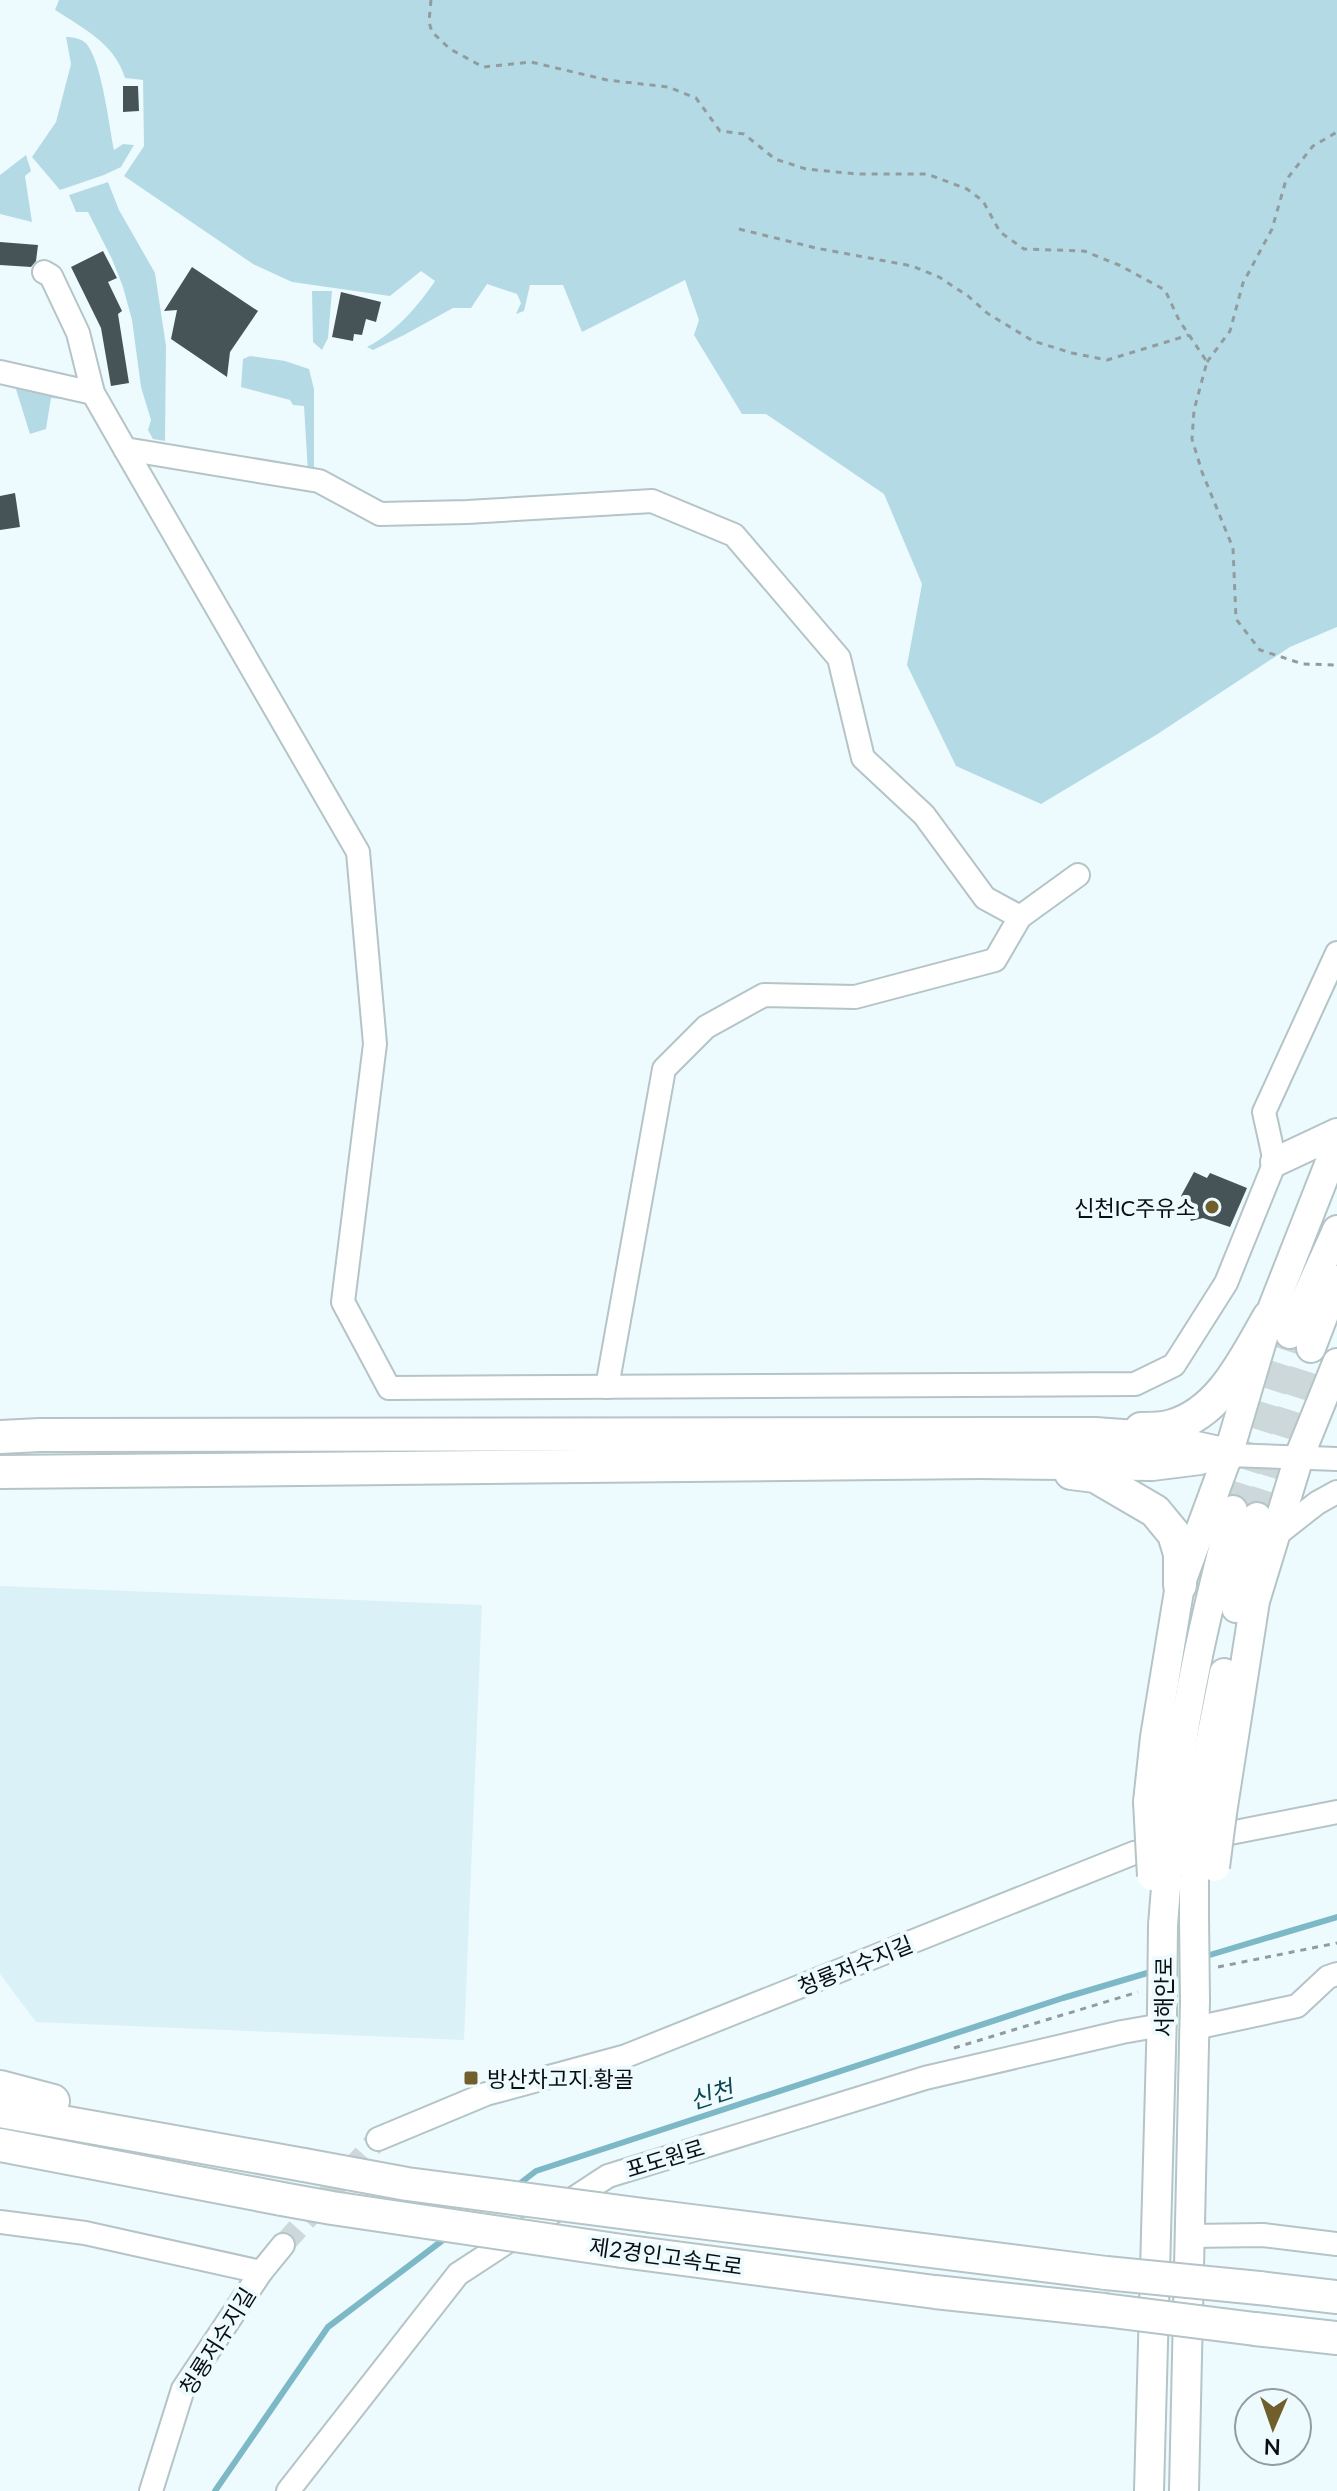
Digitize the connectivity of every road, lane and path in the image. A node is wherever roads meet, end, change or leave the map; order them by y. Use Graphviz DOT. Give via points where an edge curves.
graph roads {
  1 [pos="431,0"];
  2 [pos="1337,132"];
  3 [pos="739,229"];
  4 [pos="44,272"];
  5 [pos="1189,335"];
  6 [pos="1207,362"];
  7 [pos="0,372"];
  8 [pos="93,393"];
  9 [pos="125,449"];
  10 [pos="1337,665"];
  11 [pos="1078,875"];
  12 [pos="1020,917"];
  13 [pos="1337,953"];
  14 [pos="1337,1133"];
  15 [pos="1337,1144"];
  16 [pos="1275,1162"];
  17 [pos="1337,1230"];
  18 [pos="1337,1280"];
  19 [pos="1290,1333"];
  20 [pos="1337,1363"];
  21 [pos="607,1387"];
  22 [pos="1095,1434"];
  23 [pos="0,1437"];
  24 [pos="1228,1455"];
  25 [pos="1299,1457"];
  26 [pos="1337,1459"];
  27 [pos="980,1462"];
  28 [pos="0,1472"];
  29 [pos="1337,1492"];
  30 [pos="1255,1521"];
  31 [pos="1180,1585"];
  32 [pos="1186,1805"];
  33 [pos="1337,1812"];
  34 [pos="1182,1872"];
  35 [pos="1337,1974"];
  36 [pos="1162,2019"];
  37 [pos="1195,2028"];
  38 [pos="0,2087"];
  39 [pos="0,2111"];
  40 [pos="378,2139"];
  41 [pos="0,2145"];
  42 [pos="224,2152"];
  43 [pos="0,2222"];
  44 [pos="1190,2236"];
  45 [pos="1337,2244"];
  46 [pos="283,2245"];
  47 [pos="261,2272"];
  48 [pos="1337,2297"];
  49 [pos="1337,2338"];
  50 [pos="151,2491"];
  51 [pos="288,2491"];
  52 [pos="1149,2491"];
  53 [pos="1184,2491"];
  1 -- 5 [label="path" via="432,32 483,67 531,62 607,80 668,87 696,98 720,131 744,134 775,159 806,169 927,174 967,189 983,201 1000,232 1024,249 1084,251 1165,290"];
  2 -- 6 [label="path" via="1313,146 1286,180 1272,229 1243,283 1230,331"];
  3 -- 5 [label="path" via="912,266 939,277 1033,341 1072,353 1107,360"];
  4 -- 8 [label="street" via="51,276 78,333"];
  5 -- 6 [label="path"];
  6 -- 10 [label="path" via="1192,439 1233,548 1236,619 1260,650 1303,664"];
  7 -- 8 [label="street"];
  8 -- 9 [label="street"];
  9 -- 12 [label="street" via="319,481 380,514 652,501 734,535 839,658 863,758 924,815 985,898"];
  9 -- 21 [label="street" via="358,852 375,1044 343,1302 389,1388"];
  11 -- 12 [label="street"];
  12 -- 21 [label="street" via="995,960 855,997 764,995 706,1027 664,1069"];
  13 -- 16 [label="street" via="1264,1112"];
  14 -- 16 [label="main road"];
  15 -- 19 [label="main road"];
  16 -- 21 [label="street" via="1226,1283 1174,1365 1135,1384"];
  17 -- 19 [label="main road"];
  18 -- 19 [label="main road"];
  19 -- 22 [label="highway" via="1198,1414 1171,1427"];
  19 -- 24 [label="main road"];
  20 -- 25 [label="main road"];
  22 -- 23 [label="highway"];
  22 -- 24 [label="highway" via="1150,1438"];
  24 -- 25 [label="street"];
  24 -- 27 [label="highway" via="1152,1464"];
  24 -- 31 [label="main road"];
  25 -- 26 [label="street"];
  25 -- 30 [label="main road"];
  27 -- 28 [label="highway"];
  27 -- 31 [label="highway" via="1095,1476 1155,1511 1174,1534"];
  29 -- 30 [label="street"];
  30 -- 32 [label="main road" via="1255,1601 1237,1703"];
  30 -- 32 [label="main road, 서해안로" via="1209,1599 1180,1749"];
  31 -- 32 [label="main road" via="1155,1737"];
  32 -- 34 [label="main road, bridge"];
  32 -- 34 [label="main road, 서해안로, bridge"];
  33 -- 40 [label="street, 청룡저수지길" via="1134,1853 626,2056 486,2094"];
  34 -- 36 [label="main road, 서해안로, bridge" via="1163,1917"];
  34 -- 37 [label="main road, 서해안로, bridge" via="1203,1915"];
  35 -- 37 [label="street" via="1297,2006"];
  36 -- 51 [label="street, 포도원로" via="925,2078 608,2176 458,2274"];
  36 -- 52 [label="main road, 서해안로"];
  37 -- 44 [label="main road, 서해안로"];
  38 -- 42 [label="highway"];
  39 -- 42 [label="highway, 제2경인고속도로"];
  41 -- 49 [label="highway, 제2경인고속도로, bridge" via="348,2211 622,2251"];
  42 -- 48 [label="highway, 제2경인고속도로, bridge" via="407,2184 651,2216"];
  43 -- 47 [label="street" via="85,2233"];
  44 -- 45 [label="street" via="1263,2235"];
  44 -- 53 [label="main road, 서해안로"];
  46 -- 47 [label="street, 청룡저수지길"];
  47 -- 50 [label="street, 청룡저수지길" via="183,2389"];
}
